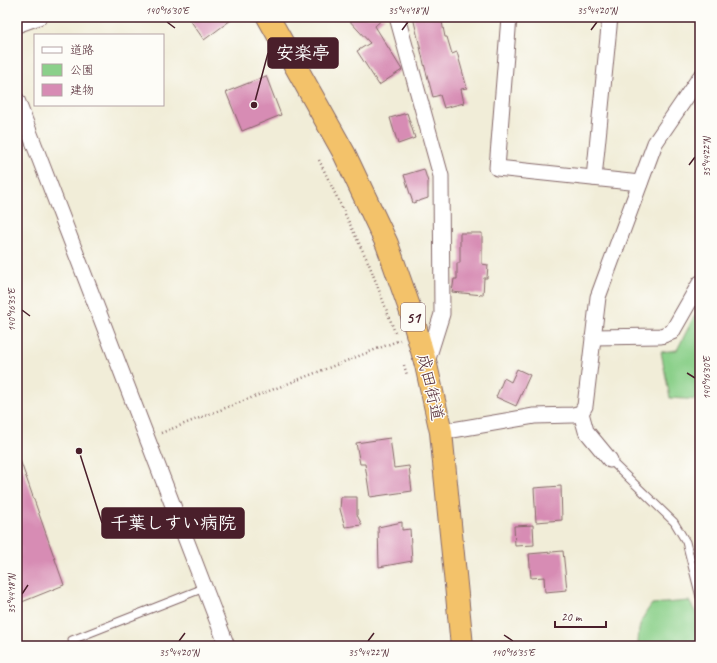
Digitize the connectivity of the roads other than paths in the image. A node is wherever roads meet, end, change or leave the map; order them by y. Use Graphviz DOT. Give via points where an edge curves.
graph roads {
  1 [pos="39,17"];
  2 [pos="268,17"];
  3 [pos="397,17"];
  4 [pos="509,17"];
  5 [pos="610,17"];
  6 [pos="17,25"];
  7 [pos="700,77"];
  8 [pos="17,100"];
  9 [pos="594,178"];
  10 [pos="640,183"];
  11 [pos="700,283"];
  12 [pos="593,337"];
  13 [pos="426,365"];
  14 [pos="581,413"];
  15 [pos="441,432"];
  16 [pos="610,460"];
  17 [pos="204,588"];
  18 [pos="700,597"];
  19 [pos="74,646"];
  20 [pos="227,646"];
  21 [pos="462,646"];
  1 -- 6 [label="street"];
  2 -- 13 [label="highway, 成田街道 / 51" via="344,153 387,244 411,312 408,337"];
  3 -- 13 [label="street" via="441,176 442,314"];
  4 -- 9 [label="street" via="497,168"];
  5 -- 9 [label="street"];
  7 -- 10 [label="street" via="655,143"];
  8 -- 17 [label="street"];
  9 -- 10 [label="street"];
  10 -- 12 [label="street" via="598,297"];
  11 -- 12 [label="street" via="672,332 661,336"];
  12 -- 14 [label="street" via="585,406"];
  13 -- 15 [label="highway, 成田街道 / 51"];
  14 -- 15 [label="street" via="534,416"];
  14 -- 16 [label="street" via="586,431"];
  15 -- 21 [label="highway, 成田街道 / 51"];
  16 -- 18 [label="lane" via="674,522 686,542"];
  17 -- 19 [label="lane" via="72,640"];
  17 -- 20 [label="street"];
}
